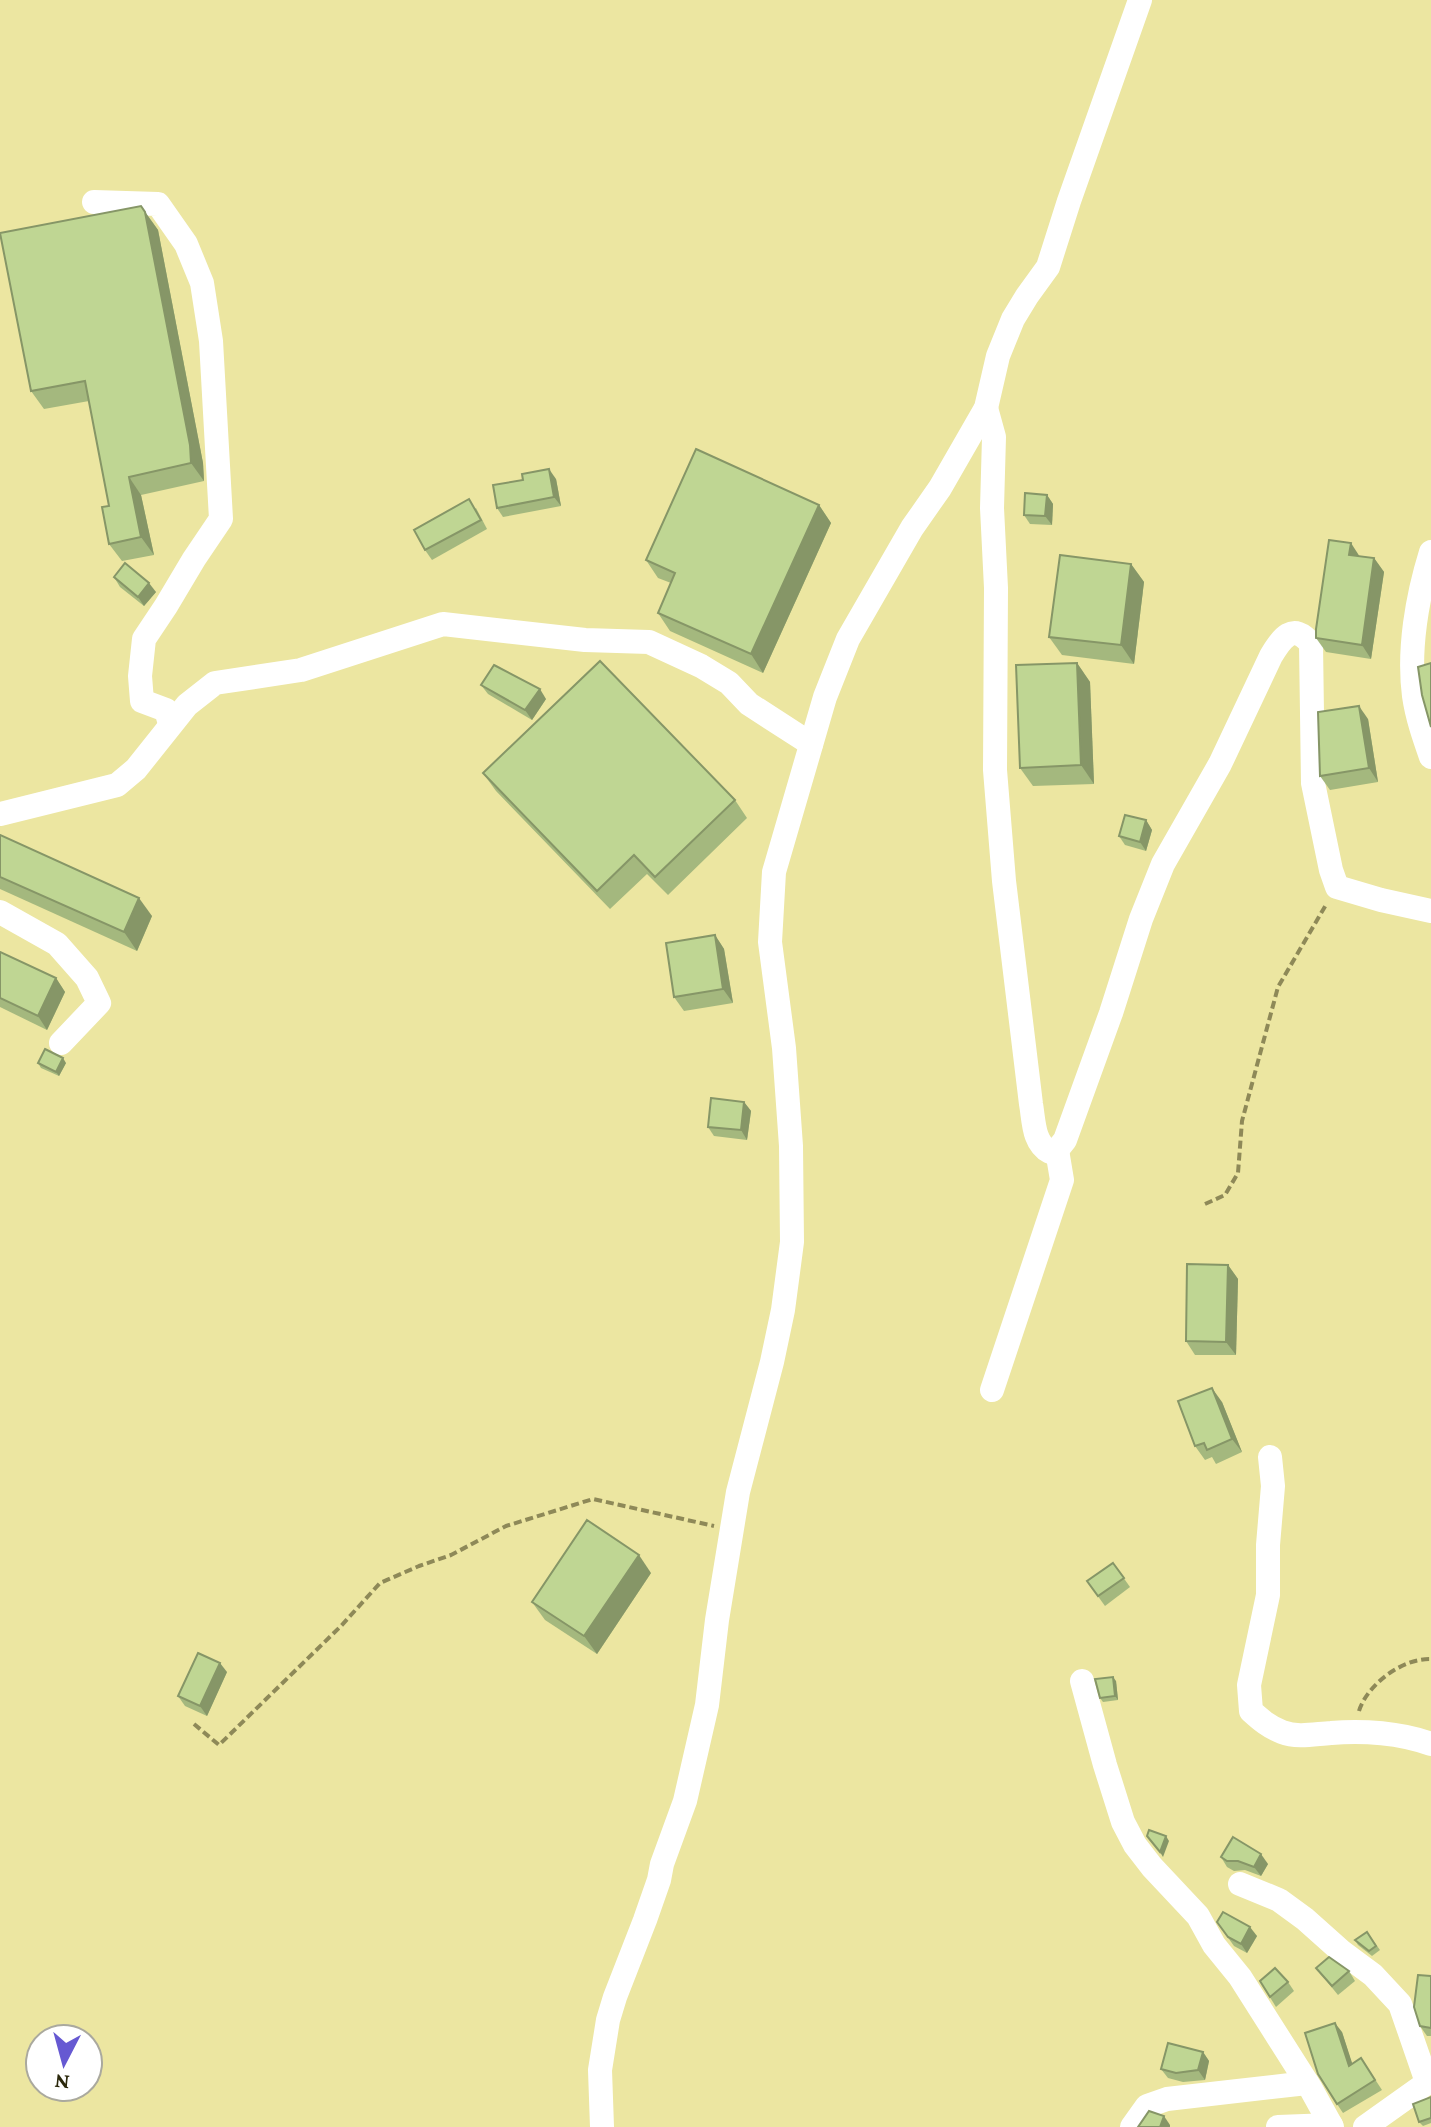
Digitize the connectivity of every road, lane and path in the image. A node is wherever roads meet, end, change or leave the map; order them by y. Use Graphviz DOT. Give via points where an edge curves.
graph roads {
  1 [pos="1140,0"];
  2 [pos="94,202"];
  3 [pos="986,408"];
  4 [pos="1431,552"];
  5 [pos="170,724"];
  6 [pos="811,744"];
  7 [pos="1431,757"];
  8 [pos="0,814"];
  9 [pos="1337,887"];
  10 [pos="1431,911"];
  11 [pos="0,912"];
  12 [pos="61,1043"];
  13 [pos="1057,1150"];
  14 [pos="1205,1204"];
  15 [pos="992,1390"];
  16 [pos="1270,1457"];
  17 [pos="732,1530"];
  18 [pos="1431,1659"];
  19 [pos="1082,1681"];
  20 [pos="194,1724"];
  21 [pos="1352,1733"];
  22 [pos="1431,1744"];
  23 [pos="1240,1884"];
  24 [pos="1429,2081"];
  25 [pos="1307,2083"];
  26 [pos="1332,2126"];
  27 [pos="602,2127"];
  28 [pos="1132,2127"];
  29 [pos="1278,2127"];
  30 [pos="1365,2127"];
  1 -- 3 [label="street" via="1048,267 1013,319"];
  2 -- 5 [label="street" via="158,204 186,244 202,283 211,341 221,519 144,639 142,652 142,701 166,710"];
  3 -- 6 [label="street" via="848,639"];
  3 -- 13 [label="street" via="994,437 995,770 1004,881 1035,1130 1044,1149"];
  4 -- 7 [label="street" via="1412,654 1414,696"];
  5 -- 6 [label="street" via="215,683 301,670 443,624 649,642 729,683 749,704"];
  5 -- 8 [label="street" via="117,785"];
  6 -- 17 [label="street" via="774,872 770,942 784,1048 792,1242 775,1349"];
  9 -- 10 [label="street"];
  9 -- 13 [label="street" via="1313,783 1312,649 1308,640 1293,633 1271,656 1220,764 1163,864 1065,1140"];
  9 -- 14 [label="path" via="1278,987 1242,1121 1238,1173 1225,1195"];
  11 -- 12 [label="street" via="57,944 87,978 99,1003"];
  13 -- 15 [label="street" via="1062,1180"];
  16 -- 21 [label="street" via="1268,1595 1249,1685 1251,1711 1284,1733"];
  17 -- 20 [label="path" via="593,1499 506,1526 380,1583 219,1745"];
  17 -- 27 [label="street" via="707,1705 685,1801 608,2020 600,2070"];
  18 -- 21 [label="path" via="1396,1670 1372,1688"];
  19 -- 25 [label="street" via="1123,1822 1135,1845 1198,1916"];
  21 -- 22 [label="street"];
  23 -- 24 [label="street" via="1279,1900 1373,1975 1400,2004"];
  24 -- 30 [label="street"];
  25 -- 26 [label="street"];
  25 -- 28 [label="street" via="1167,2099 1147,2106"];
  26 -- 29 [label="street"];
}
